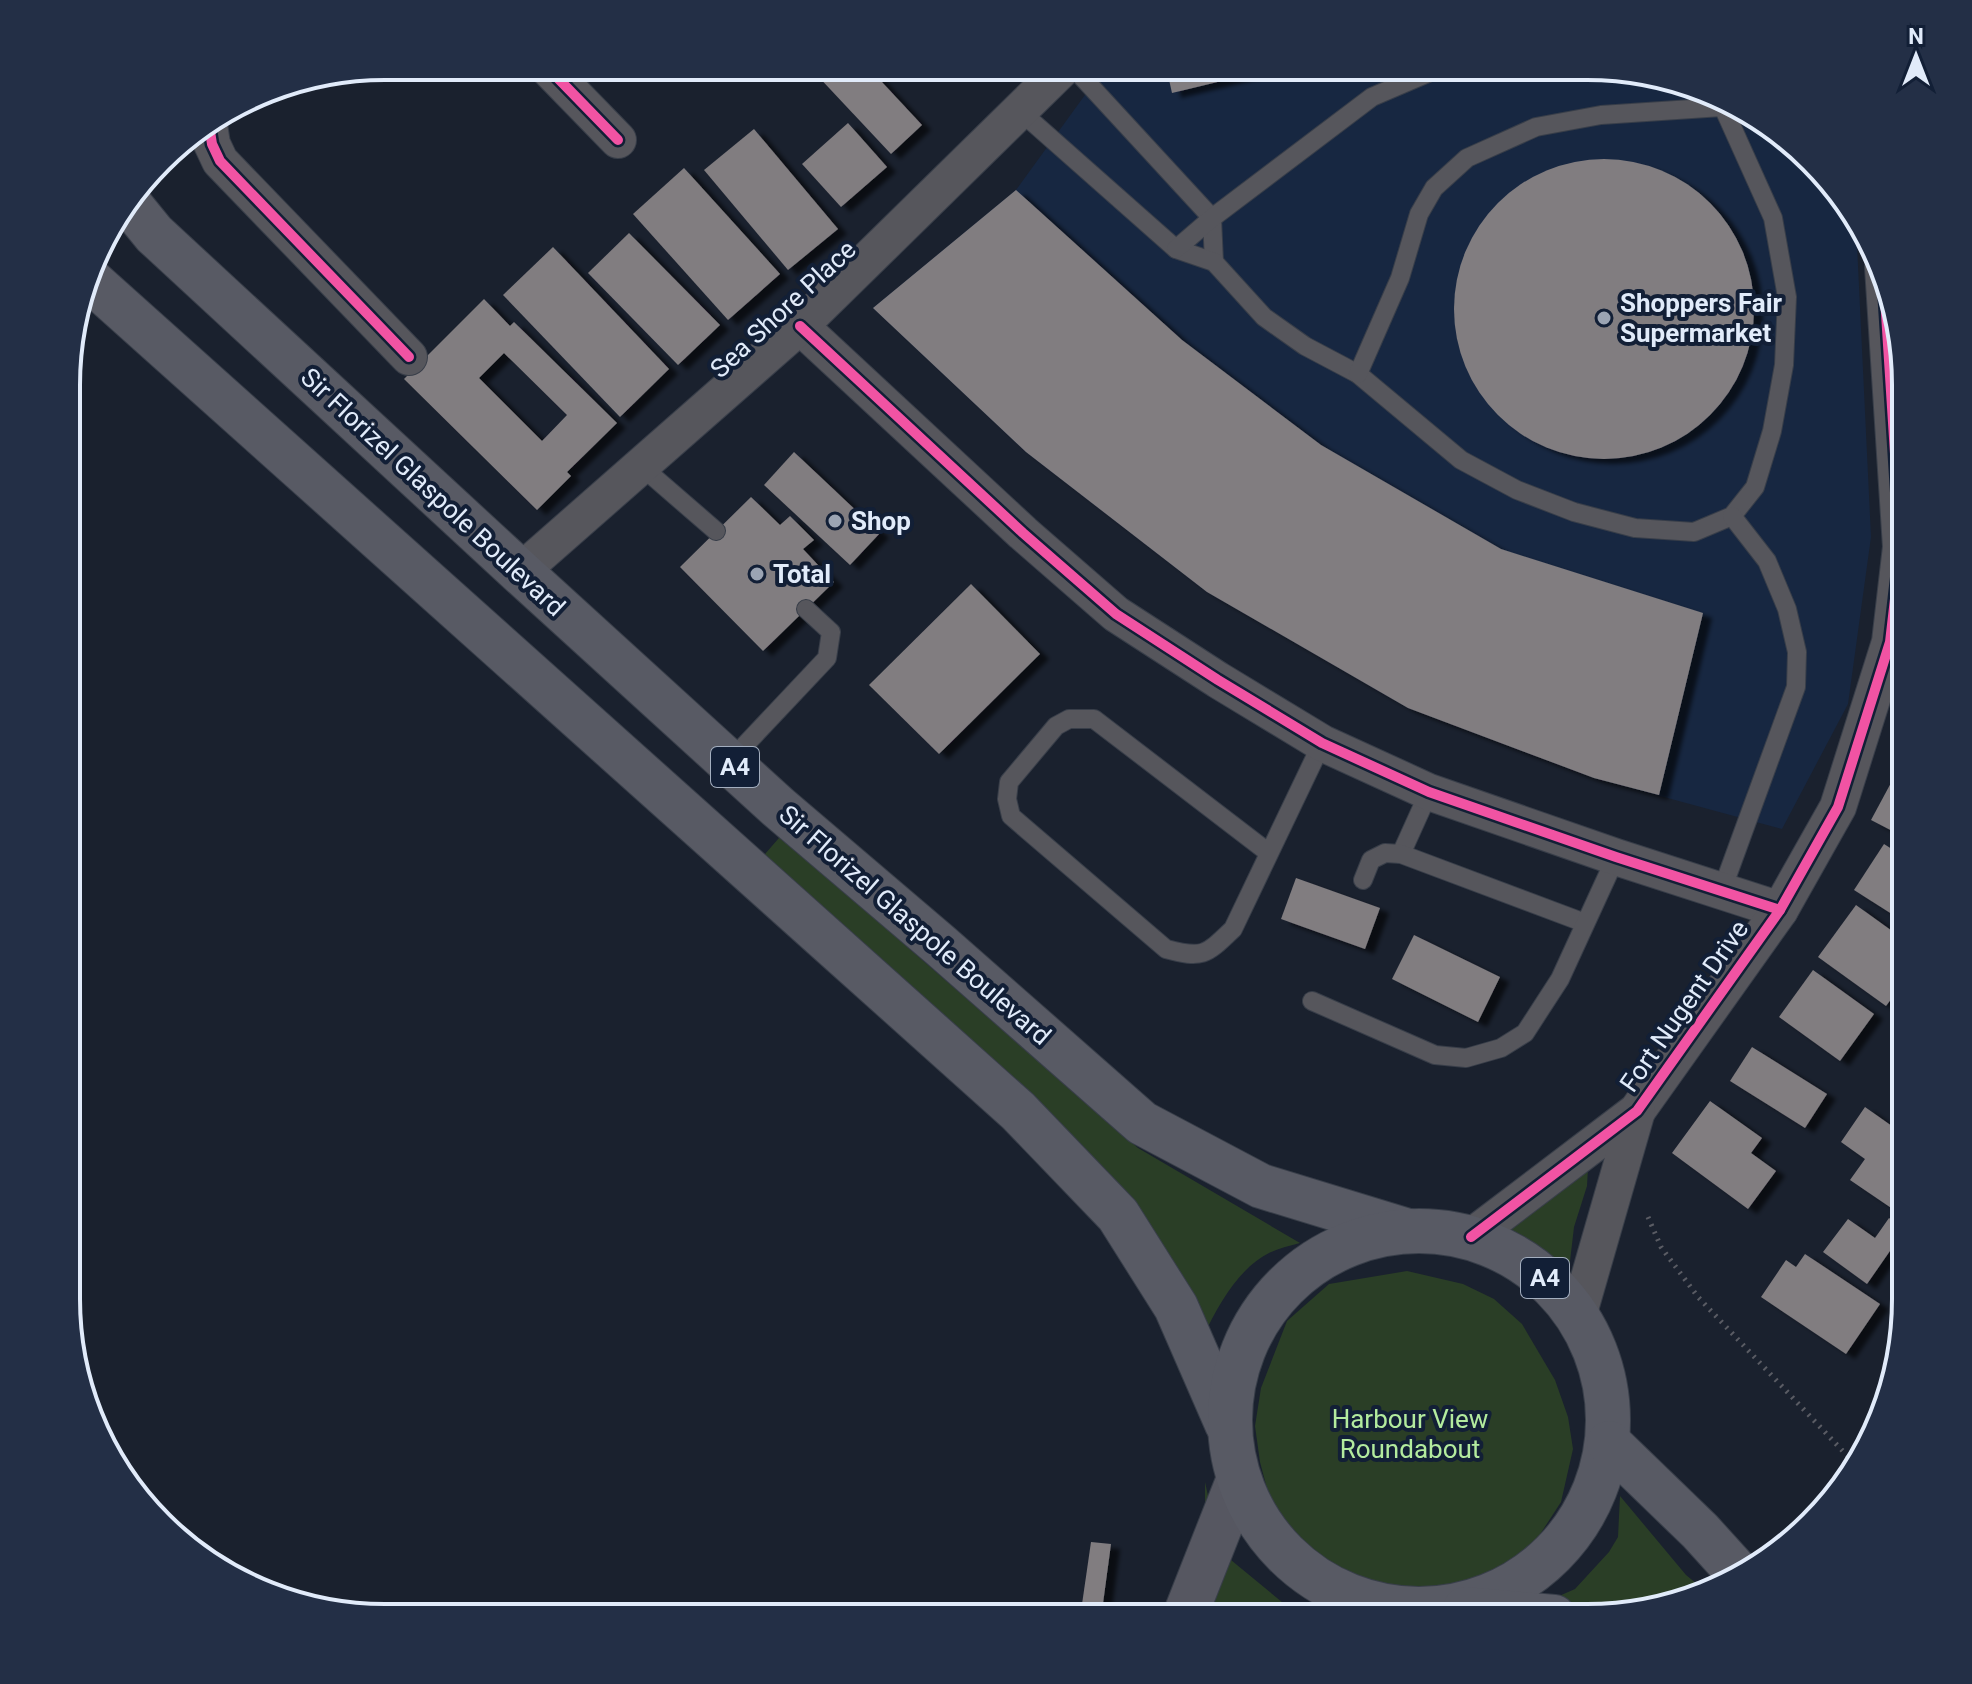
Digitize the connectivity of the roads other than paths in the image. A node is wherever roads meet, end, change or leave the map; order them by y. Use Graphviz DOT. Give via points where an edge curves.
graph roads {
  1 [pos="560,80"];
  2 [pos="1051,80"];
  3 [pos="1085,80"];
  4 [pos="1412,80"];
  5 [pos="1713,107"];
  6 [pos="1020,111"];
  7 [pos="1735,118"];
  8 [pos="210,134"];
  9 [pos="618,140"];
  10 [pos="135,210"];
  11 [pos="1212,218"];
  12 [pos="1176,249"];
  13 [pos="1214,262"];
  14 [pos="96,286"];
  15 [pos="800,326"];
  16 [pos="1887,334"];
  17 [pos="409,357"];
  18 [pos="1358,374"];
  19 [pos="1892,407"];
  20 [pos="641,466"];
  21 [pos="1732,516"];
  22 [pos="716,531"];
  23 [pos="520,572"];
  24 [pos="806,609"];
  25 [pos="1892,625"];
  26 [pos="1322,743"];
  27 [pos="729,762"];
  28 [pos="1429,792"];
  29 [pos="1269,853"];
  30 [pos="1401,854"];
  31 [pos="1616,857"];
  32 [pos="1363,880"];
  33 [pos="1722,890"];
  34 [pos="1780,910"];
  35 [pos="1585,923"];
  36 [pos="1312,1001"];
  37 [pos="1637,1111"];
  38 [pos="1408,1231"];
  39 [pos="1471,1237"];
  40 [pos="1578,1316"];
  41 [pos="1227,1424"];
  42 [pos="1609,1443"];
  43 [pos="1238,1481"];
  44 [pos="1733,1567"];
  45 [pos="1190,1604"];
  46 [pos="1357,1604"];
  47 [pos="1461,1604"];
  1 -- 9 [label="street"];
  2 -- 6 [label="street, Sea Shore Place"];
  3 -- 11 [label="lane"];
  4 -- 11 [label="lane" via="1372,97"];
  5 -- 18 [label="lane" via="1601,115 1536,127 1467,158 1434,188 1419,214 1400,278"];
  6 -- 12 [label="lane"];
  6 -- 15 [label="street, Sea Shore Place"];
  7 -- 21 [label="lane" via="1773,218 1787,297 1784,365 1772,431 1755,487"];
  8 -- 17 [label="street" via="220,161"];
  10 -- 23 [label="highway, Sir Florizel Glaspole Boulevard / A4" via="154,234"];
  11 -- 12 [label="lane"];
  11 -- 13 [label="lane"];
  12 -- 13 [label="lane"];
  13 -- 18 [label="lane" via="1264,317"];
  14 -- 41 [label="highway, A4" via="1018,1111 1118,1215 1176,1307"];
  15 -- 20 [label="street, Sea Shore Place"];
  15 -- 26 [label="street" via="1116,614"];
  16 -- 19 [label="street, Fort Nugent Drive"];
  18 -- 21 [label="lane" via="1461,460 1560,507 1635,528 1694,532"];
  20 -- 22 [label="lane"];
  20 -- 23 [label="street, Sea Shore Place"];
  21 -- 33 [label="lane" via="1767,561 1797,652 1796,687"];
  23 -- 27 [label="highway, Sir Florizel Glaspole Boulevard / A4"];
  24 -- 27 [label="lane" via="831,632 827,658"];
  25 -- 34 [label="street, Fort Nugent Drive" via="1838,807"];
  26 -- 28 [label="street"];
  26 -- 29 [label="lane"];
  27 -- 38 [label="highway, Sir Florizel Glaspole Boulevard / A4" via="1142,1123 1261,1186"];
  28 -- 30 [label="lane"];
  28 -- 31 [label="street"];
  29 -- 29 [label="lane" via="1233,929 1212,949 1191,956 1166,949 1011,816 1009,782 1056,726 1069,719 1094,719"];
  30 -- 32 [label="lane" via="1385,853 1371,860"];
  30 -- 35 [label="lane"];
  31 -- 33 [label="street"];
  31 -- 35 [label="lane"];
  33 -- 34 [label="street"];
  34 -- 37 [label="street, Fort Nugent Drive"];
  35 -- 36 [label="lane" via="1560,979 1525,1033 1501,1048 1466,1058 1435,1055"];
  37 -- 39 [label="street, Fort Nugent Drive"];
  37 -- 40 [label="street, Fort Nugent Drive"];
  38 -- 39 [label="highway, A4"];
  38 -- 41 [label="highway, A4" via="1351,1243 1300,1271 1260,1314 1235,1367"];
  39 -- 40 [label="highway, A4" via="1512,1255 1549,1281"];
  40 -- 42 [label="highway, A4" via="1605,1377"];
  41 -- 43 [label="highway, A4"];
  42 -- 44 [label="highway"];
  42 -- 47 [label="highway, A4" via="1592,1502 1558,1552 1509,1588"];
  43 -- 45 [label="main road"];
  43 -- 46 [label="highway, A4" via="1260,1526 1292,1563"];
}
